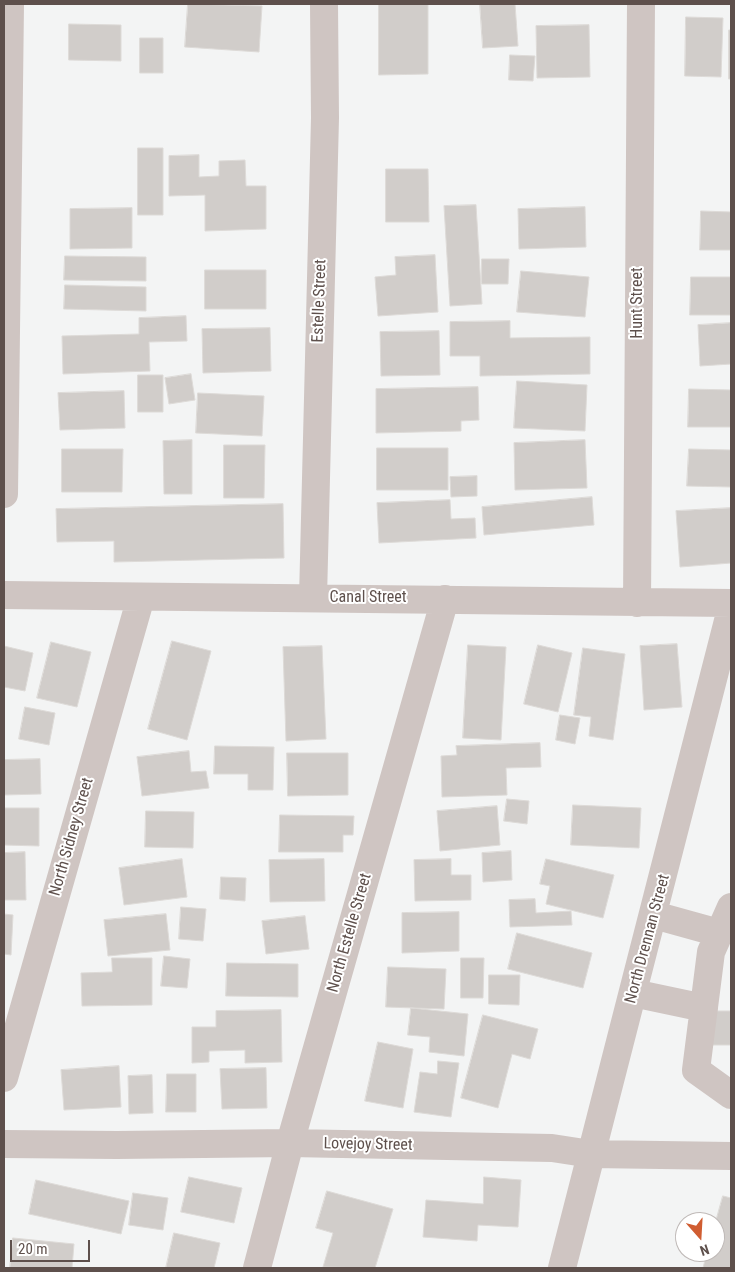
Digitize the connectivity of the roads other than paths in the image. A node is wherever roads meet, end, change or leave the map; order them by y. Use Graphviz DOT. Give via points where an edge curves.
graph roads {
  1 [pos="10,4"];
  2 [pos="324,4"];
  3 [pos="640,4"];
  4 [pos="7,59"];
  5 [pos="4,494"];
  6 [pos="4,595"];
  7 [pos="140,597"];
  8 [pos="313,598"];
  9 [pos="446,599"];
  10 [pos="637,603"];
  11 [pos="731,603"];
  12 [pos="731,609"];
  13 [pos="731,907"];
  14 [pos="654,914"];
  15 [pos="719,933"];
  16 [pos="633,993"];
  17 [pos="704,1008"];
  18 [pos="4,1078"];
  19 [pos="731,1095"];
  20 [pos="290,1143"];
  21 [pos="4,1144"];
  22 [pos="591,1154"];
  23 [pos="731,1156"];
  24 [pos="257,1268"];
  25 [pos="562,1268"];
  1 -- 4 [label="street"];
  2 -- 8 [label="street, Estelle Street" via="325,118"];
  3 -- 10 [label="street, Hunt Street"];
  4 -- 5 [label="street"];
  6 -- 7 [label="street, Canal Street"];
  7 -- 8 [label="street, Canal Street"];
  7 -- 18 [label="street, North Sidney Street"];
  8 -- 9 [label="street, Canal Street"];
  9 -- 10 [label="street, Canal Street"];
  9 -- 20 [label="street, North Estelle Street"];
  10 -- 11 [label="street, Canal Street"];
  12 -- 14 [label="street, North Drennan Street"];
  13 -- 15 [label="street"];
  14 -- 15 [label="street"];
  14 -- 16 [label="street, North Drennan Street"];
  15 -- 17 [label="street" via="711,952"];
  16 -- 17 [label="street"];
  16 -- 22 [label="street, North Drennan Street"];
  17 -- 19 [label="street" via="696,1070"];
  20 -- 21 [label="street, Lovejoy Street"];
  20 -- 22 [label="street, Lovejoy Street" via="552,1148"];
  20 -- 24 [label="street, North Estelle Street"];
  22 -- 23 [label="street, Lovejoy Street"];
  22 -- 25 [label="street, North Drennan Street"];
}
